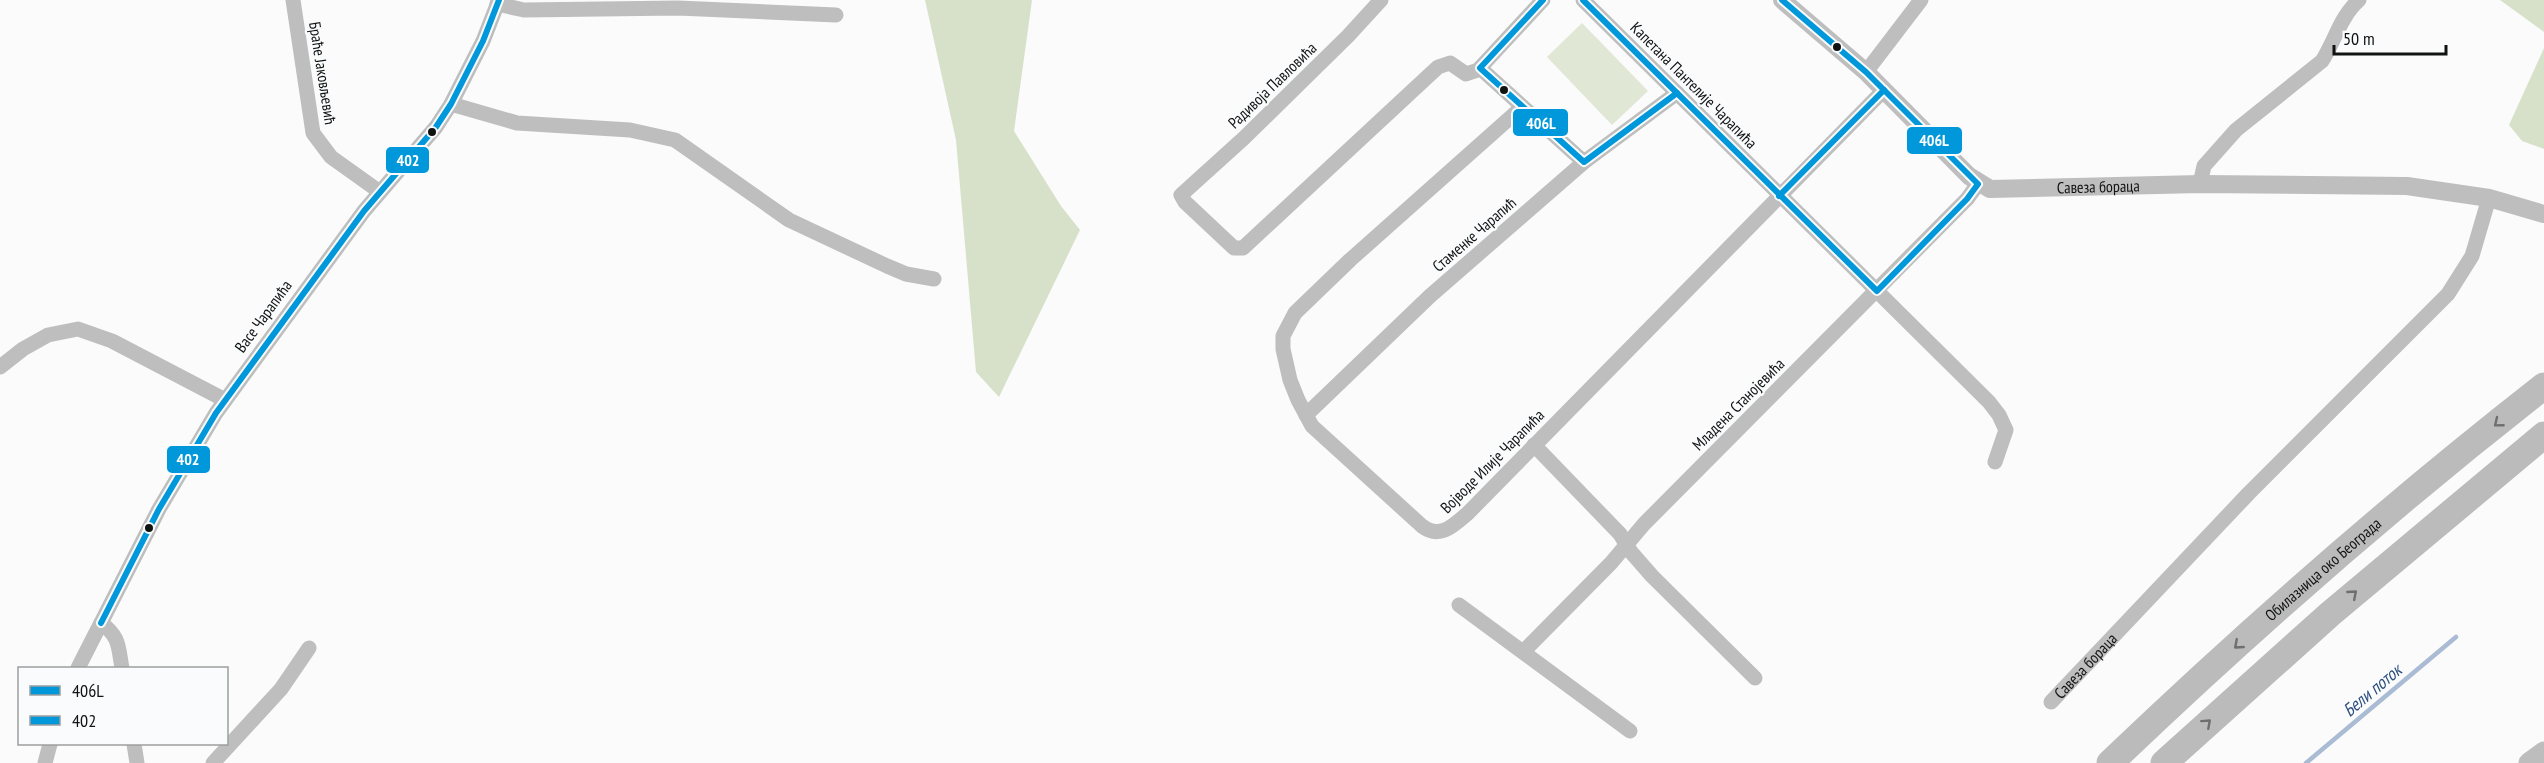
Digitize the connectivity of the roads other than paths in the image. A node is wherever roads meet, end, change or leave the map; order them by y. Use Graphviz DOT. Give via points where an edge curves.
graph roads {
  1 [pos="293,0"];
  2 [pos="1381,0"];
  3 [pos="1543,0"];
  4 [pos="1583,0"];
  5 [pos="1782,0"];
  6 [pos="1921,0"];
  7 [pos="2359,0"];
  8 [pos="498,2"];
  9 [pos="836,15"];
  10 [pos="1480,68"];
  11 [pos="1866,72"];
  12 [pos="1884,90"];
  13 [pos="1677,93"];
  14 [pos="451,104"];
  15 [pos="1521,108"];
  16 [pos="1584,162"];
  17 [pos="1978,184"];
  18 [pos="2200,184"];
  19 [pos="380,192"];
  20 [pos="1779,196"];
  21 [pos="2489,198"];
  22 [pos="2544,214"];
  23 [pos="934,279"];
  24 [pos="1877,291"];
  25 [pos="0,366"];
  26 [pos="2544,386"];
  27 [pos="225,400"];
  28 [pos="1306,415"];
  29 [pos="2544,435"];
  30 [pos="1534,445"];
  31 [pos="1995,462"];
  32 [pos="1626,544"];
  33 [pos="1459,605"];
  34 [pos="101,623"];
  35 [pos="309,648"];
  36 [pos="1524,651"];
  37 [pos="79,667"];
  38 [pos="122,667"];
  39 [pos="1755,678"];
  40 [pos="2051,702"];
  41 [pos="1630,731"];
  42 [pos="50,745"];
  43 [pos="134,745"];
  44 [pos="2544,752"];
  45 [pos="45,763"];
  46 [pos="137,763"];
  47 [pos="213,763"];
  48 [pos="2109,763"];
  49 [pos="2164,763"];
  50 [pos="2529,763"];
  1 -- 19 [label="street, Браће Јаковљевић" via="313,133 331,157"];
  2 -- 10 [label="street, Радивоја Павловића" via="1244,138 1181,195 1229,244 1239,249 1443,64 1452,64 1466,74"];
  3 -- 10 [label="street"];
  4 -- 13 [label="street, Капетана Пантелије Чарапића"];
  5 -- 11 [label="street"];
  6 -- 11 [label="street"];
  7 -- 18 [label="street" via="2343,20 2322,61 2236,130 2204,166"];
  8 -- 9 [label="street" via="524,10 678,8"];
  8 -- 14 [label="street, Васе Чарапића"];
  10 -- 15 [label="street"];
  11 -- 12 [label="street"];
  12 -- 17 [label="street"];
  12 -- 20 [label="street, Војводе Илије Чарапића"];
  13 -- 16 [label="street, Стаменке Чарапић"];
  13 -- 20 [label="street, Капетана Пантелије Чарапића"];
  14 -- 19 [label="street, Васе Чарапића"];
  14 -- 23 [label="street" via="517,123 630,130 675,140 789,220 897,270"];
  15 -- 16 [label="street"];
  15 -- 28 [label="street, Војводе Илије Чарапића" via="1295,313 1283,336 1283,350"];
  16 -- 28 [label="street, Стаменке Чарапић" via="1430,296"];
  17 -- 18 [label="street, Савеза бораца" via="1996,190 2028,186"];
  17 -- 24 [label="street, Младена Станојевића"];
  18 -- 21 [label="street, Савеза бораца" via="2407,186"];
  19 -- 27 [label="street, Васе Чарапића"];
  20 -- 24 [label="street, Капетана Пантелије Чарапића"];
  20 -- 30 [label="street, Војводе Илије Чарапића"];
  21 -- 22 [label="street, Савеза бораца"];
  21 -- 40 [label="street, Савеза бораца" via="2478,241 2448,294 2249,493"];
  24 -- 31 [label="street" via="1999,415 2006,430"];
  24 -- 32 [label="street, Младена Станојевића"];
  25 -- 27 [label="street" via="48,335 78,329 112,341"];
  26 -- 48 [label="highway, Обилазница око Београда, one-way" via="2351,546"];
  27 -- 34 [label="street, Васе Чарапића" via="173,484"];
  28 -- 30 [label="street, Војводе Илије Чарапића" via="1319,435 1428,530 1438,533 1450,529 1468,513"];
  49 -- 29 [label="highway, one-way" via="2373,576"];
  30 -- 32 [label="street"];
  32 -- 36 [label="street, Младена Станојевића"];
  32 -- 39 [label="street" via="1652,576"];
  33 -- 36 [label="street"];
  34 -- 37 [label="street, Васе Чарапића"];
  34 -- 38 [label="street" via="118,640"];
  35 -- 47 [label="street" via="282,689"];
  36 -- 41 [label="street"];
  42 -- 45 [label="street"];
  43 -- 46 [label="street"];
  44 -- 50 [label="main road"];
}
